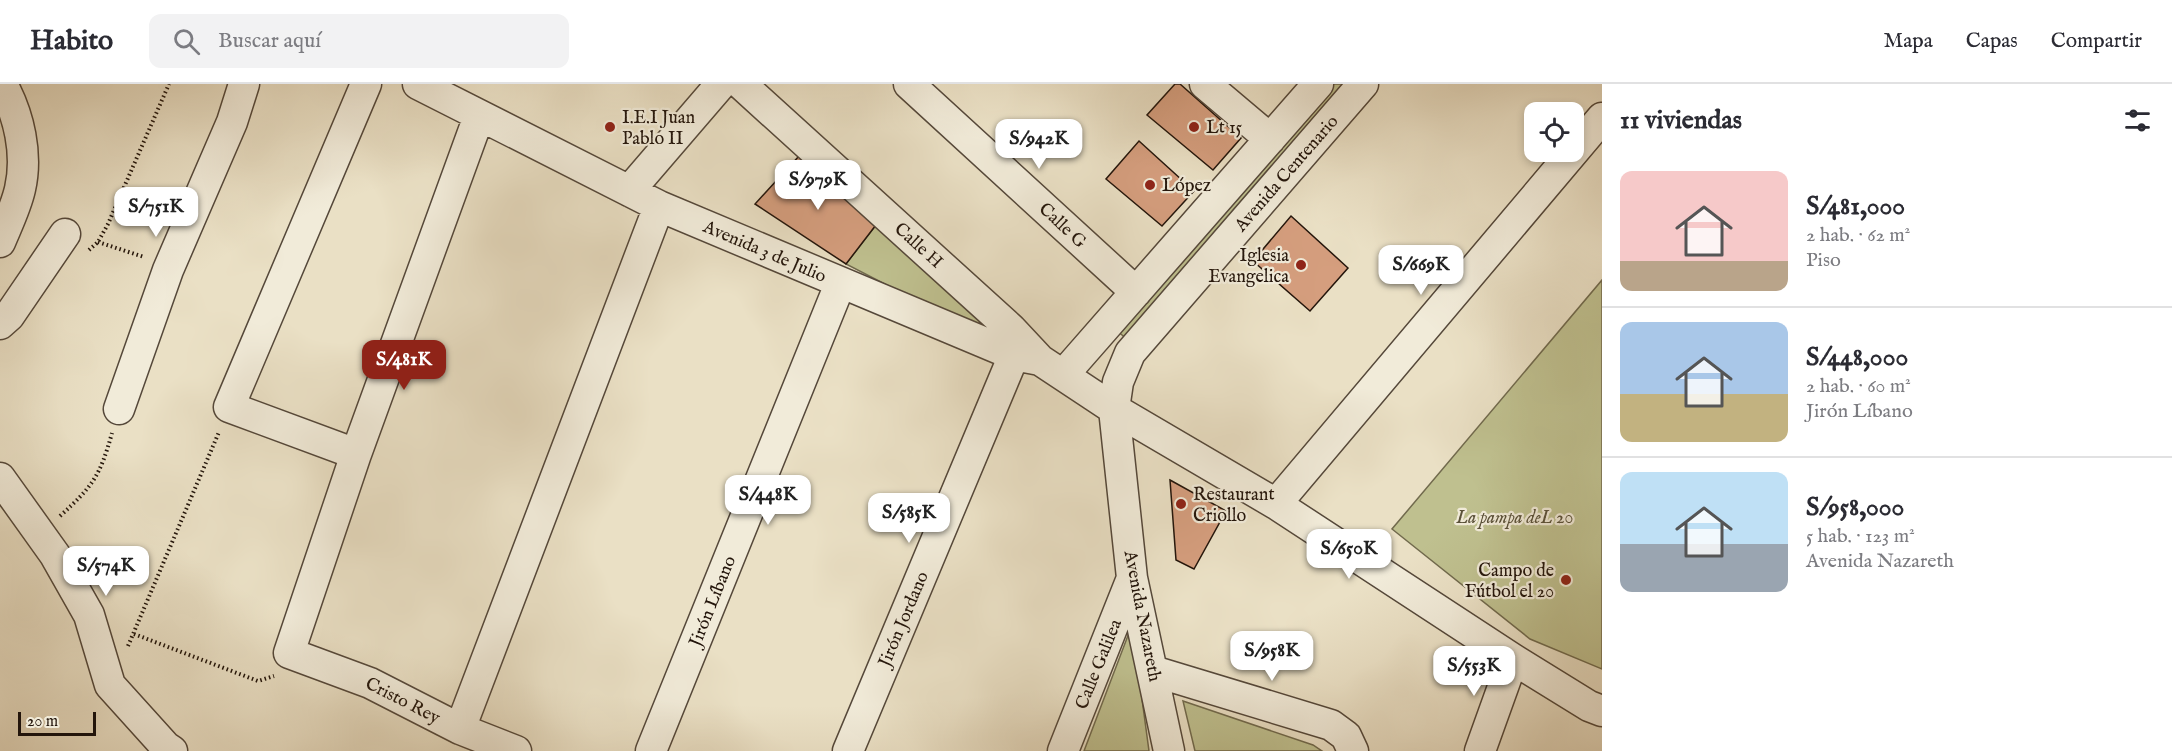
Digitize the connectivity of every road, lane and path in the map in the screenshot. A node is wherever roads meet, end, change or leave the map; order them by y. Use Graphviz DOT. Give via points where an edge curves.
graph roads {
  1 [pos="2,84"];
  2 [pos="169,84"];
  3 [pos="244,84"];
  4 [pos="366,84"];
  5 [pos="418,84"];
  6 [pos="721,84"];
  7 [pos="741,84"];
  8 [pos="909,84"];
  9 [pos="1205,84"];
  10 [pos="1318,84"];
  11 [pos="1363,84"];
  12 [pos="478,116"];
  13 [pos="1602,118"];
  14 [pos="1270,139"];
  15 [pos="629,191"];
  16 [pos="659,206"];
  17 [pos="0,242"];
  18 [pos="98,242"];
  19 [pos="73,246"];
  20 [pos="170,267"];
  21 [pos="840,284"];
  22 [pos="1136,292"];
  23 [pos="0,324"];
  24 [pos="1039,363"];
  25 [pos="229,407"];
  26 [pos="119,409"];
  27 [pos="1114,409"];
  28 [pos="356,454"];
  29 [pos="0,478"];
  30 [pos="1276,504"];
  31 [pos="40,535"];
  32 [pos="1132,578"];
  33 [pos="134,634"];
  34 [pos="1513,659"];
  35 [pos="283,664"];
  36 [pos="1153,671"];
  37 [pos="110,685"];
  38 [pos="1602,711"];
  39 [pos="460,729"];
  40 [pos="168,750"];
  41 [pos="516,751"];
  42 [pos="651,751"];
  43 [pos="848,751"];
  44 [pos="1063,751"];
  45 [pos="1169,751"];
  46 [pos="1353,751"];
  47 [pos="1480,751"];
  1 -- 17 [label="street" via="22,140 24,166 20,190"];
  2 -- 18 [label="path"];
  3 -- 20 [label="street" via="232,122"];
  4 -- 25 [label="street"];
  5 -- 12 [label="street, Avenida 3 de Julio"];
  6 -- 15 [label="street"];
  7 -- 24 [label="street, Calle H" via="1011,329"];
  8 -- 22 [label="street, Calle G"];
  9 -- 14 [label="street"];
  10 -- 14 [label="street, Avenida Centenario"];
  11 -- 27 [label="street, Avenida Centenario" via="1130,353 1118,382"];
  12 -- 15 [label="street, Avenida 3 de Julio"];
  12 -- 28 [label="street"];
  13 -- 30 [label="street"];
  14 -- 22 [label="street, Avenida Centenario"];
  15 -- 16 [label="street, Avenida 3 de Julio"];
  16 -- 21 [label="street, Avenida 3 de Julio"];
  16 -- 39 [label="street"];
  18 -- 19 [label="path"];
  18 -- 20 [label="path"];
  19 -- 23 [label="street"];
  20 -- 26 [label="street"];
  21 -- 24 [label="street, Avenida 3 de Julio"];
  21 -- 42 [label="street, Jirón Líbano"];
  22 -- 24 [label="street, Avenida Centenario"];
  24 -- 27 [label="street, Avenida 3 de Julio"];
  24 -- 43 [label="street, Jirón Jordano"];
  25 -- 28 [label="street"];
  25 -- 33 [label="path"];
  26 -- 31 [label="path" via="103,466 86,493"];
  27 -- 30 [label="street, Avenida 3 de Julio"];
  27 -- 32 [label="street, Avenida Nazareth"];
  28 -- 35 [label="street"];
  29 -- 31 [label="street"];
  30 -- 34 [label="street, Avenida 3 de Julio"];
  31 -- 37 [label="street" via="89,615"];
  32 -- 36 [label="street, Avenida Nazareth"];
  32 -- 44 [label="street, Calle Galilea"];
  33 -- 35 [label="path" via="258,681"];
  33 -- 37 [label="path"];
  34 -- 38 [label="street, Avenida 3 de Julio"];
  34 -- 47 [label="street"];
  35 -- 39 [label="street, Cristo Rey" via="370,682"];
  36 -- 45 [label="street, Avenida Nazareth"];
  36 -- 46 [label="street" via="1331,725 1346,736"];
  37 -- 40 [label="street"];
  39 -- 41 [label="street, Cristo Rey"];
}
